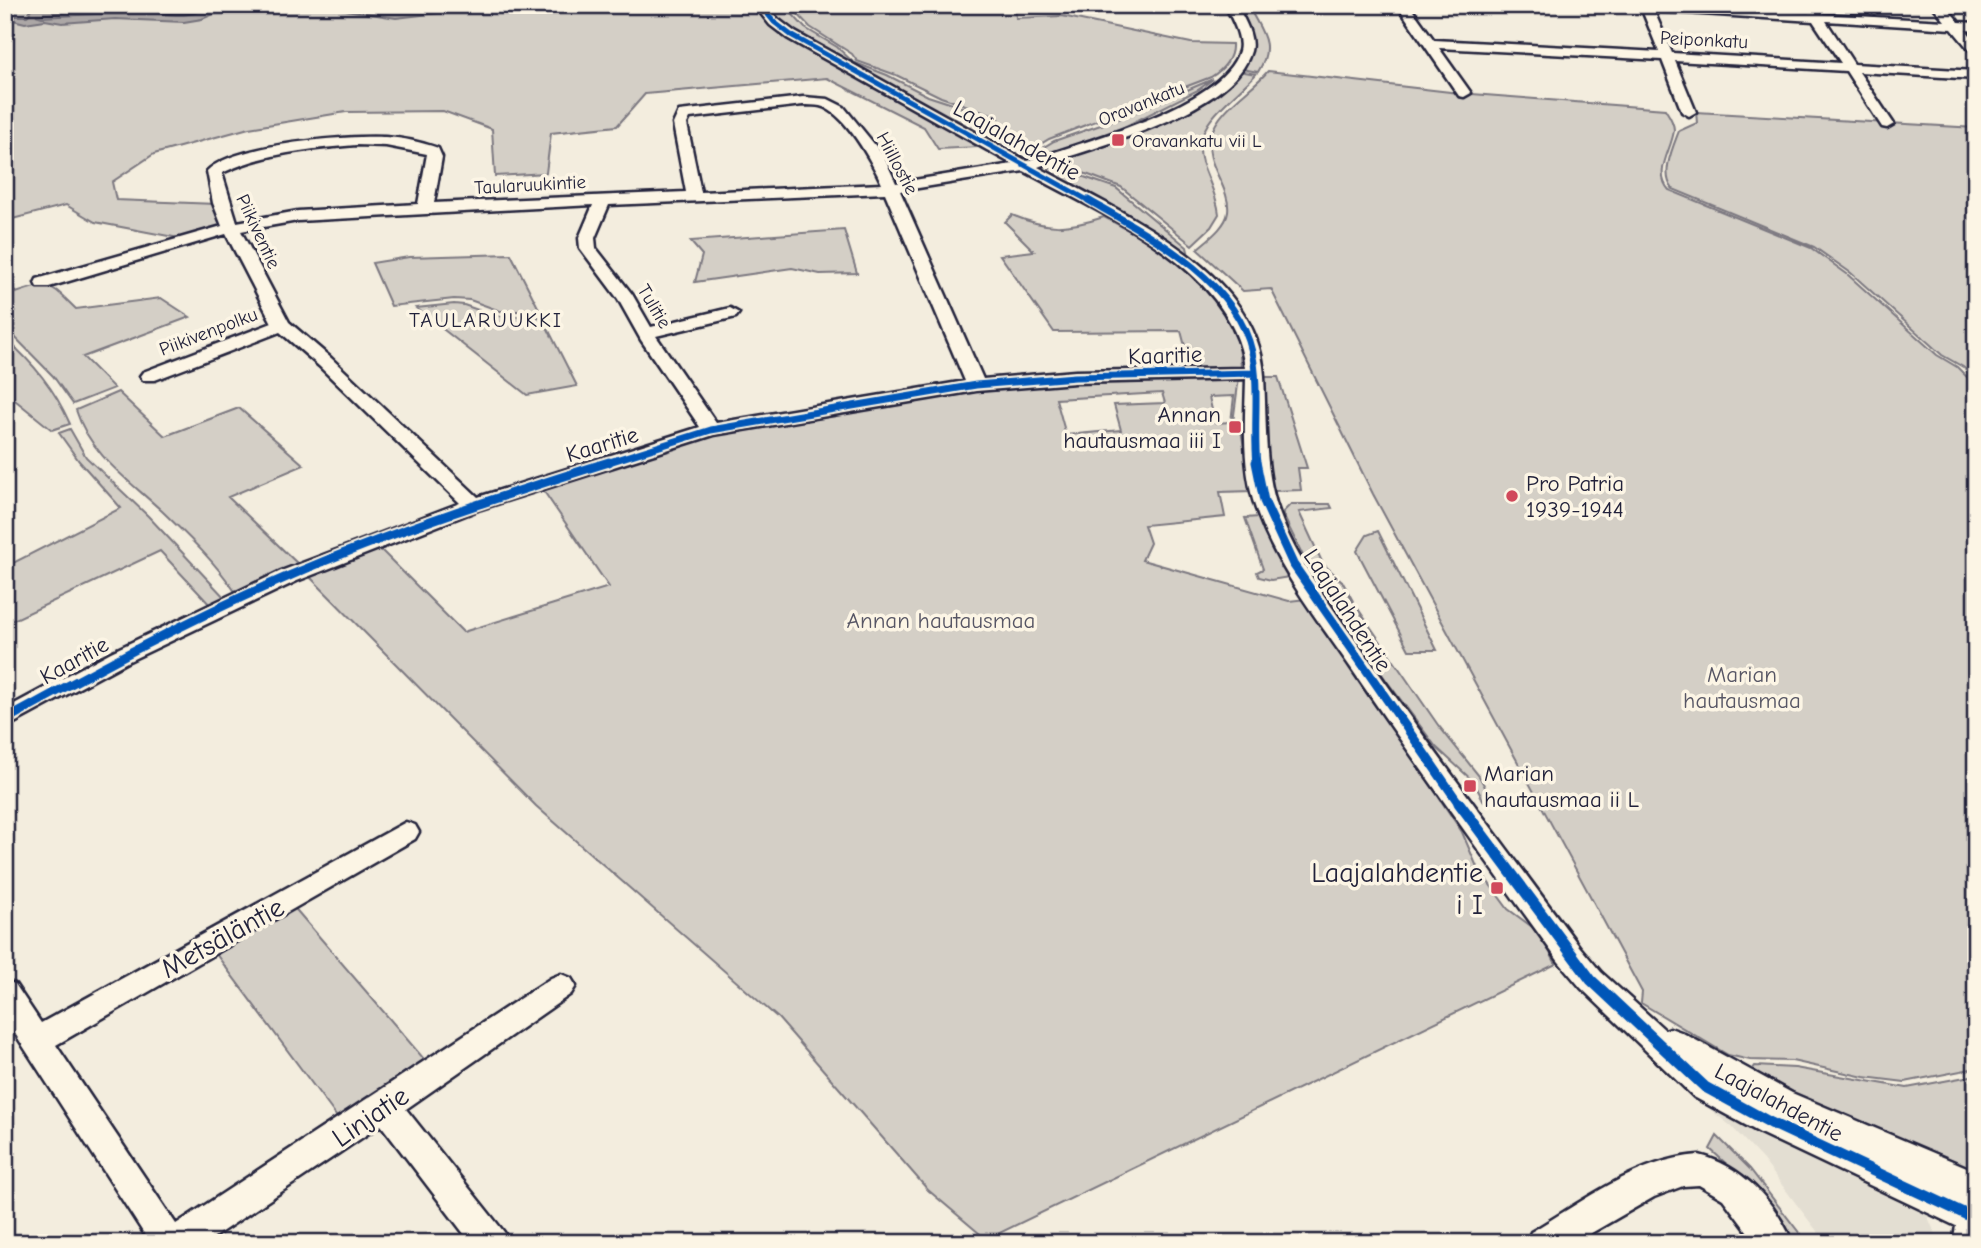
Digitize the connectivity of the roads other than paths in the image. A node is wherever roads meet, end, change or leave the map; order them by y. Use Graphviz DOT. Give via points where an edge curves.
graph roads {
  1 [pos="760,5"];
  2 [pos="1231,5"];
  3 [pos="1403,5"];
  4 [pos="1620,5"];
  5 [pos="1938,5"];
  6 [pos="1646,6"];
  7 [pos="1813,11"];
  8 [pos="1956,26"];
  9 [pos="1976,27"];
  10 [pos="1429,44"];
  11 [pos="1976,50"];
  12 [pos="1667,57"];
  13 [pos="1850,67"];
  14 [pos="1976,75"];
  15 [pos="1464,93"];
  16 [pos="1689,112"];
  17 [pos="1887,124"];
  18 [pos="1026,166"];
  19 [pos="892,188"];
  20 [pos="694,196"];
  21 [pos="603,200"];
  22 [pos="425,208"];
  23 [pos="231,228"];
  24 [pos="43,283"];
  25 [pos="730,313"];
  26 [pos="282,325"];
  27 [pos="646,333"];
  28 [pos="1255,373"];
  29 [pos="149,376"];
  30 [pos="976,386"];
  31 [pos="711,430"];
  32 [pos="474,505"];
  33 [pos="5,720"];
  34 [pos="406,832"];
  35 [pos="561,986"];
  36 [pos="5,993"];
  37 [pos="37,1041"];
  38 [pos="385,1107"];
  39 [pos="1974,1215"];
  40 [pos="169,1243"];
  41 [pos="176,1243"];
  42 [pos="492,1243"];
  43 [pos="1543,1243"];
  44 [pos="1776,1243"];
  1 -- 18 [label="street, Laajalahdentie" via="792,35"];
  2 -- 18 [label="street, Oravankatu" via="1245,37 1245,51 1230,76 1212,93 1173,114"];
  3 -- 10 [label="street"];
  4 -- 6 [label="street"];
  5 -- 8 [label="street"];
  6 -- 7 [label="street"];
  6 -- 12 [label="street"];
  7 -- 8 [label="street"];
  7 -- 13 [label="street"];
  8 -- 9 [label="street"];
  8 -- 11 [label="street"];
  10 -- 12 [label="street, Peiponkatu"];
  10 -- 15 [label="street"];
  12 -- 13 [label="street, Peiponkatu"];
  12 -- 16 [label="street"];
  13 -- 14 [label="street, Peiponkatu"];
  13 -- 17 [label="street"];
  18 -- 19 [label="street, Taularuukintie"];
  18 -- 28 [label="street, Laajalahdentie" via="1146,233 1194,268 1241,322"];
  19 -- 20 [label="street, Taularuukintie"];
  19 -- 20 [label="street, Hiillostie" via="878,158 839,110 823,102 803,101 684,114 680,124"];
  19 -- 30 [label="street, Hiillostie"];
  20 -- 21 [label="street, Taularuukintie"];
  21 -- 22 [label="street, Taularuukintie"];
  21 -- 27 [label="street, Tulitie" via="587,238 588,248"];
  22 -- 23 [label="street, Taularuukintie" via="298,216"];
  22 -- 23 [label="street, Piikiventie" via="435,157 432,150 381,141 324,143 253,157 214,171"];
  23 -- 24 [label="street, Taularuukintie"];
  23 -- 26 [label="street, Piikiventie"];
  25 -- 27 [label="street"];
  26 -- 29 [label="street, Piikivenpolku"];
  26 -- 32 [label="street, Piikiventie"];
  27 -- 31 [label="street, Tulitie"];
  28 -- 30 [label="street, Kaaritie" via="1075,377"];
  28 -- 39 [label="street, Laajalahdentie" via="1253,437 1264,500 1282,543 1404,729 1569,954 1705,1087 1771,1124"];
  30 -- 31 [label="street, Kaaritie"];
  31 -- 32 [label="street, Kaaritie"];
  32 -- 33 [label="street, Kaaritie" via="241,597"];
  34 -- 37 [label="street, Metsäläntie"];
  35 -- 38 [label="street, Linjatie"];
  36 -- 37 [label="street"];
  37 -- 40 [label="street"];
  38 -- 41 [label="street, Linjatie"];
  38 -- 42 [label="street"];
  43 -- 44 [label="street" via="1628,1194 1671,1175 1696,1170 1730,1184"];
}
